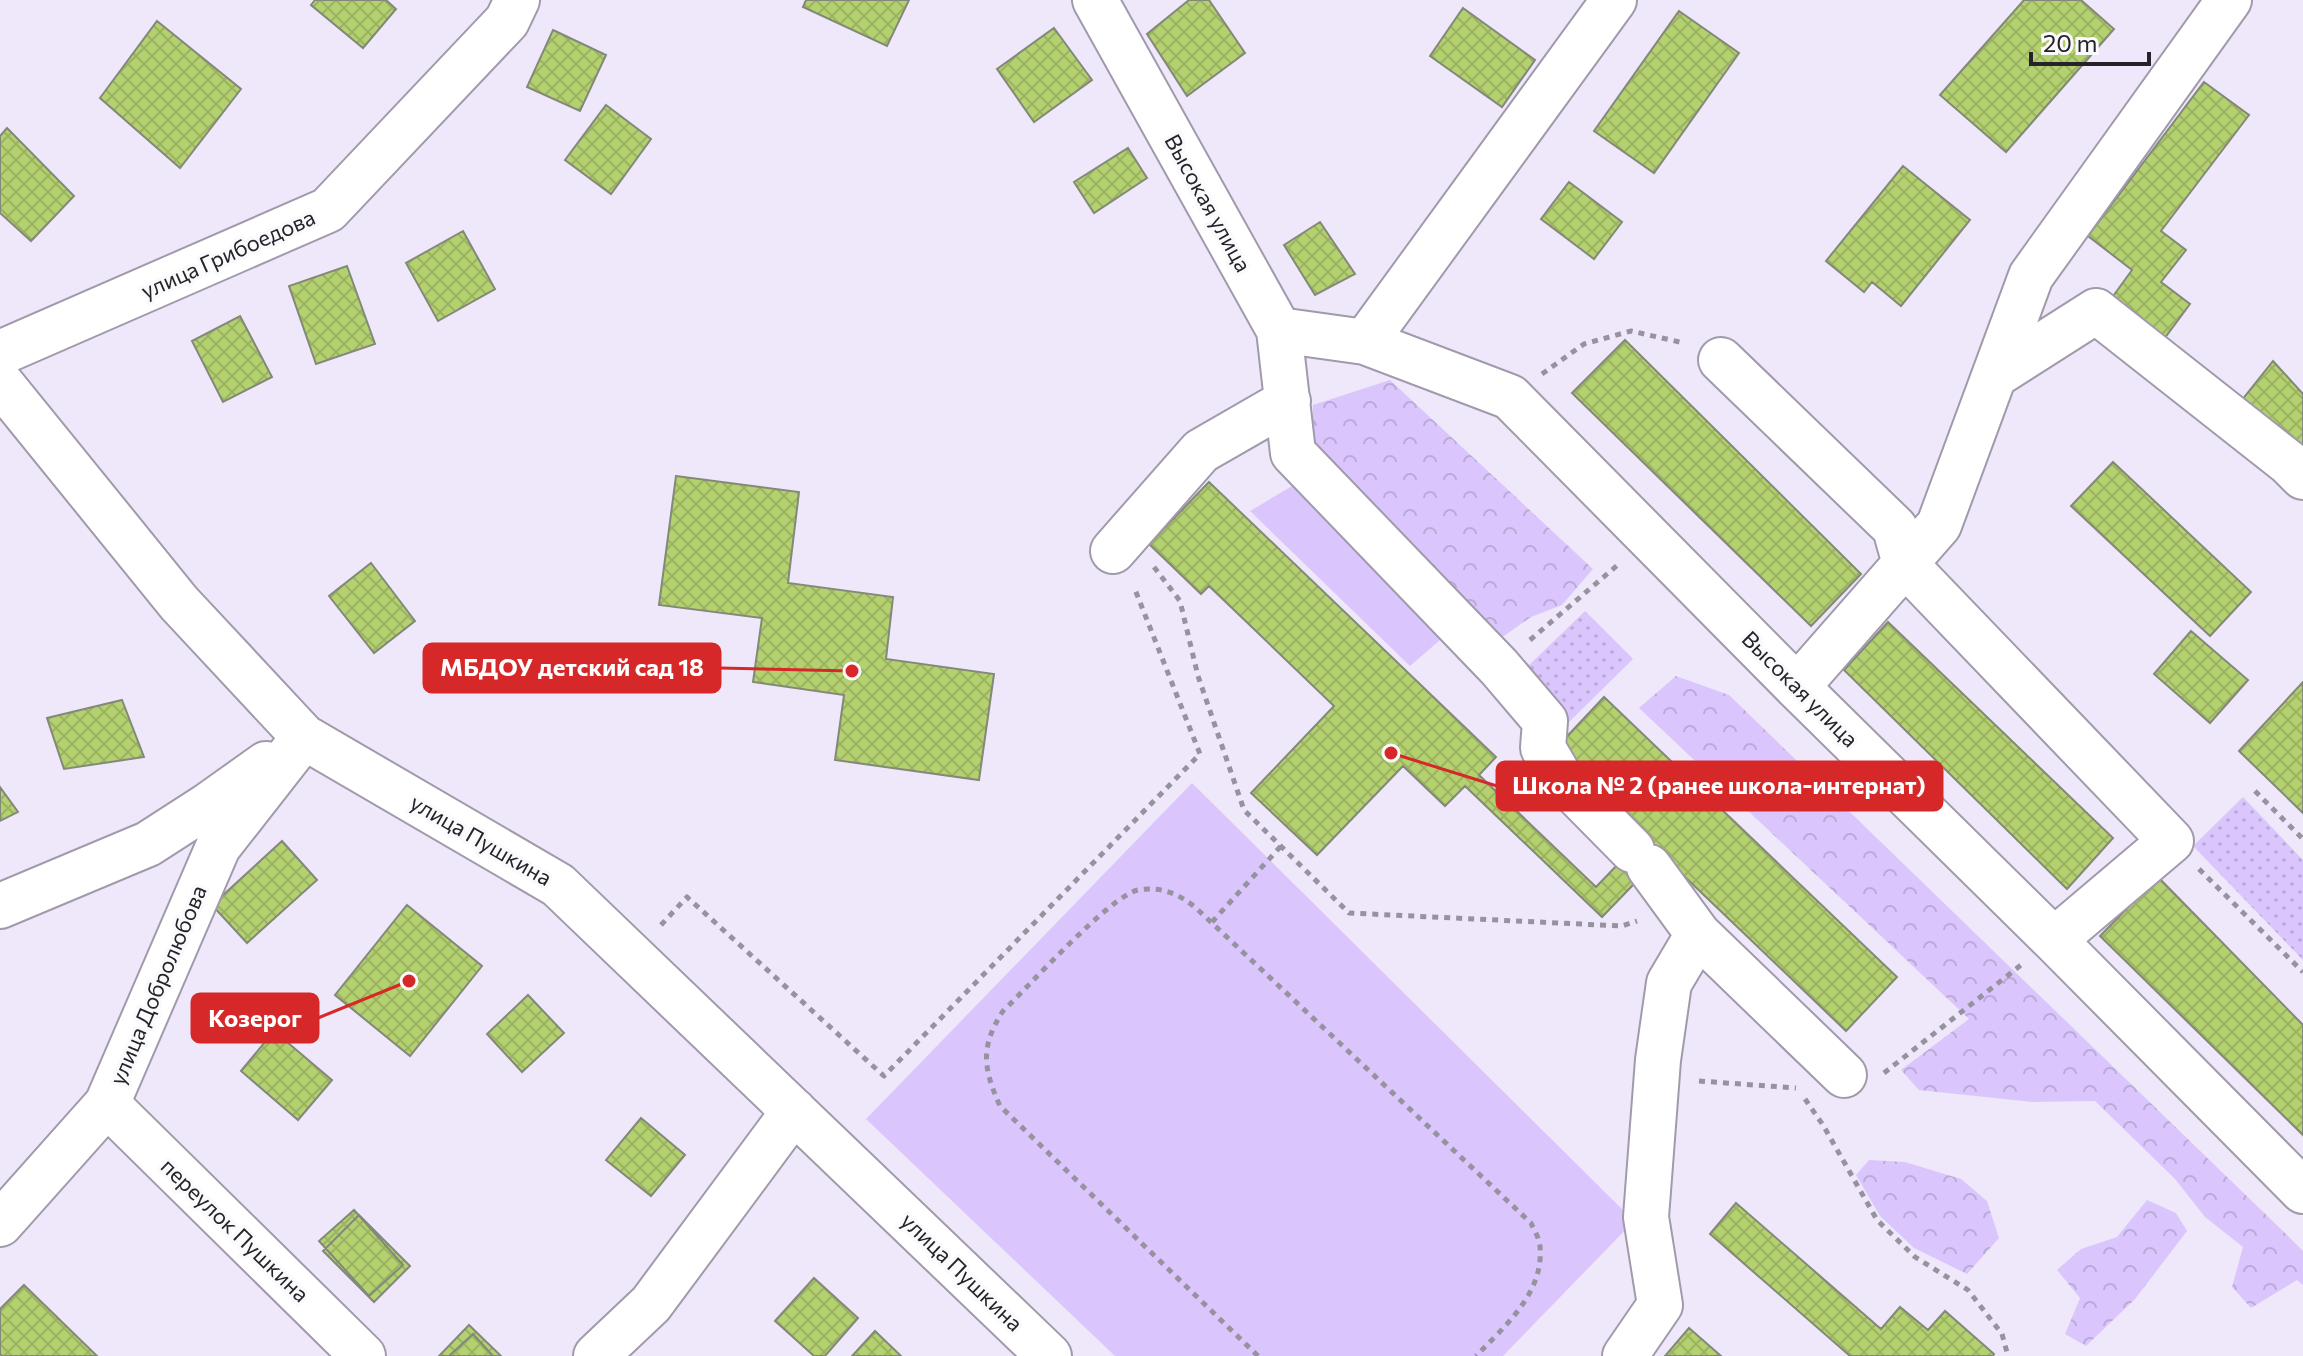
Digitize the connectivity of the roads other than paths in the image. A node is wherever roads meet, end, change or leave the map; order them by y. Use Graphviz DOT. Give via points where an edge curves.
graph roads {
  1 [pos="517,0"];
  2 [pos="1095,0"];
  3 [pos="1614,0"];
  4 [pos="2229,0"];
  5 [pos="1279,330"];
  6 [pos="1365,342"];
  7 [pos="0,353"];
  8 [pos="1721,360"];
  9 [pos="1994,376"];
  10 [pos="0,382"];
  11 [pos="1288,401"];
  12 [pos="2303,477"];
  13 [pos="1131,563"];
  14 [pos="1905,564"];
  15 [pos="1797,687"];
  16 [pos="304,737"];
  17 [pos="0,906"];
  18 [pos="1687,919"];
  19 [pos="2054,940"];
  20 [pos="1844,1075"];
  21 [pos="107,1104"];
  22 [pos="794,1111"];
  23 [pos="2303,1191"];
  24 [pos="0,1224"];
  25 [pos="363,1356"];
  26 [pos="596,1356"];
  27 [pos="1049,1356"];
  28 [pos="1625,1356"];
  1 -- 7 [label="street, улица Грибоедова" via="507,21 328,210"];
  2 -- 5 [label="street, Высокая улица"];
  3 -- 6 [label="street"];
  4 -- 9 [label="street" via="2031,276"];
  5 -- 6 [label="street, Высокая улица"];
  5 -- 11 [label="street"];
  6 -- 15 [label="street, Высокая улица" via="1510,397"];
  8 -- 14 [label="street" via="1895,528"];
  9 -- 12 [label="street" via="2096,311"];
  9 -- 14 [label="street" via="1939,525"];
  10 -- 16 [label="street, улица Пушкина" via="179,603"];
  11 -- 13 [label="street" via="1201,451"];
  11 -- 18 [label="street" via="1293,453 1545,721 1543,748 1560,777 1641,858"];
  14 -- 15 [label="street"];
  14 -- 19 [label="street" via="2171,841"];
  15 -- 19 [label="street, Высокая улица"];
  16 -- 17 [label="street" via="148,844"];
  16 -- 21 [label="street, улица Добролюбова" via="218,847"];
  16 -- 22 [label="street, улица Пушкина" via="558,885"];
  18 -- 20 [label="street"];
  18 -- 28 [label="street" via="1669,983 1658,1060 1646,1217 1660,1305"];
  19 -- 23 [label="street, Высокая улица"];
  21 -- 24 [label="street, улица Добролюбова"];
  21 -- 25 [label="street, переулок Пушкина"];
  22 -- 26 [label="street" via="651,1304"];
  22 -- 27 [label="street, улица Пушкина"];
}
